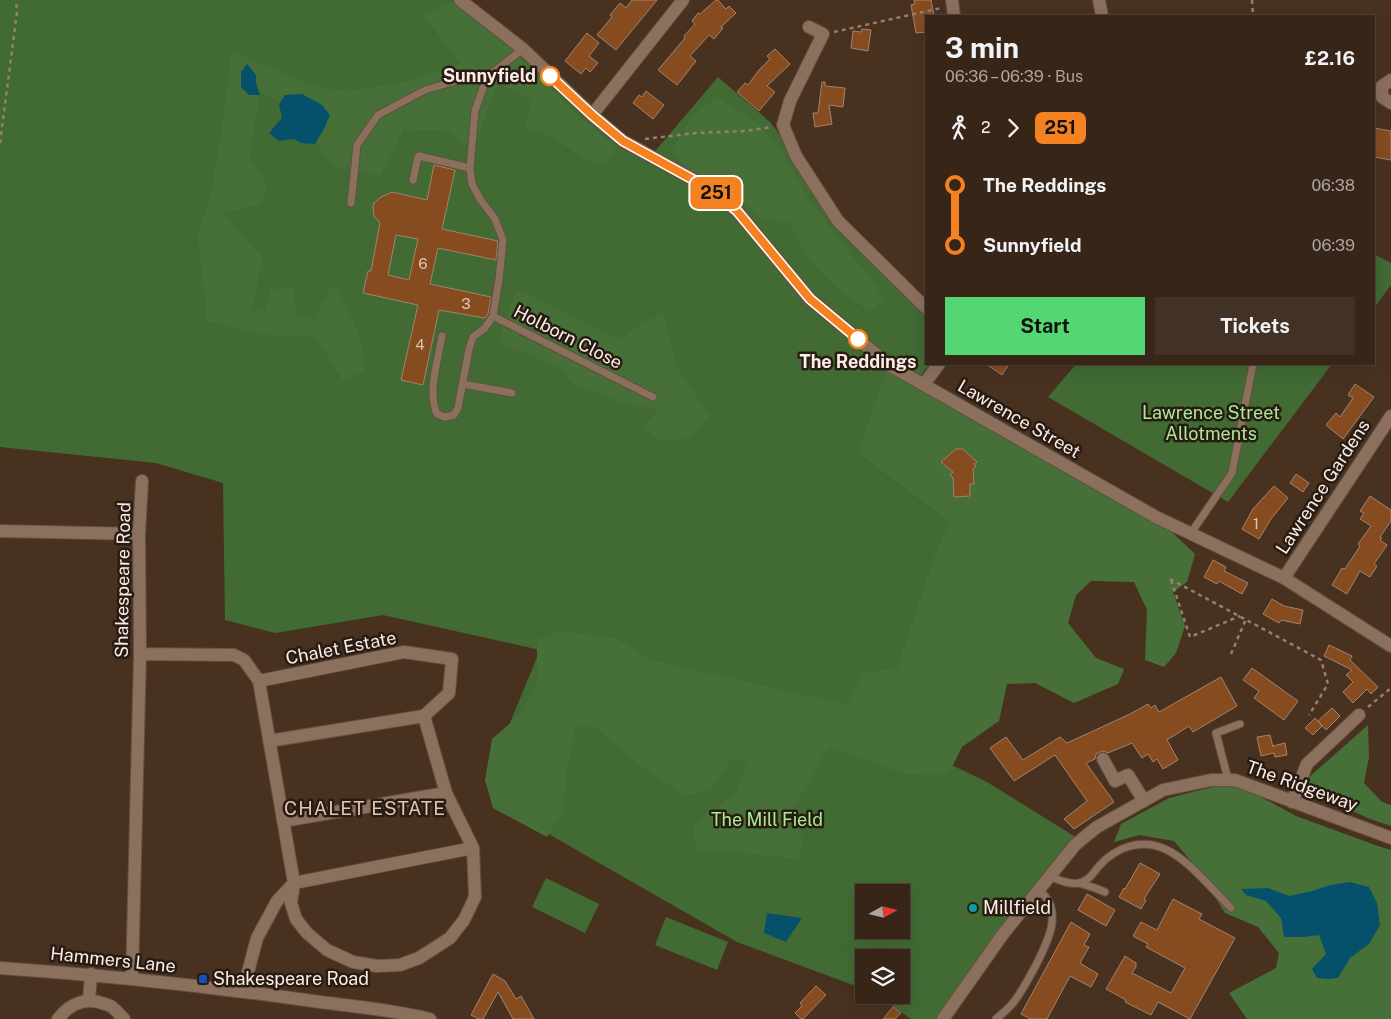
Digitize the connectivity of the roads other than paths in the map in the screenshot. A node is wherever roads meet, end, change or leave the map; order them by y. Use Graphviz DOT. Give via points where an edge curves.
graph roads {
  1 [pos="460,0"];
  2 [pos="683,0"];
  3 [pos="1099,0"];
  4 [pos="1102,15"];
  5 [pos="809,26"];
  6 [pos="523,49"];
  7 [pos="486,77"];
  8 [pos="1391,80"];
  9 [pos="1391,103"];
  10 [pos="592,115"];
  11 [pos="470,168"];
  12 [pos="413,180"];
  13 [pos="351,203"];
  14 [pos="925,307"];
  15 [pos="493,316"];
  16 [pos="442,336"];
  17 [pos="938,365"];
  18 [pos="1253,365"];
  19 [pos="463,384"];
  20 [pos="924,384"];
  21 [pos="512,392"];
  22 [pos="653,397"];
  23 [pos="1391,416"];
  24 [pos="142,481"];
  25 [pos="0,531"];
  26 [pos="1191,533"];
  27 [pos="139,534"];
  28 [pos="1284,578"];
  29 [pos="1391,646"];
  30 [pos="140,654"];
  31 [pos="259,681"];
  32 [pos="1360,715"];
  33 [pos="424,716"];
  34 [pos="1240,724"];
  35 [pos="269,741"];
  36 [pos="1103,760"];
  37 [pos="1228,779"];
  38 [pos="446,793"];
  39 [pos="1144,801"];
  40 [pos="1292,802"];
  41 [pos="283,821"];
  42 [pos="1391,838"];
  43 [pos="473,848"];
  44 [pos="1050,876"];
  45 [pos="294,883"];
  46 [pos="1079,883"];
  47 [pos="1039,890"];
  48 [pos="1105,892"];
  49 [pos="1231,908"];
  50 [pos="0,968"];
  51 [pos="91,974"];
  52 [pos="132,979"];
  53 [pos="243,991"];
  54 [pos="90,1000"];
  55 [pos="58,1019"];
  56 [pos="124,1019"];
  57 [pos="430,1019"];
  58 [pos="943,1019"];
  59 [pos="996,1019"];
  1 -- 6 [label="street, Lawrence Street"];
  2 -- 10 [label="street"];
  3 -- 4 [label="street"];
  5 -- 14 [label="street" via="823,34 790,101 783,125 796,156 838,221"];
  6 -- 7 [label="lane"];
  6 -- 10 [label="street, Lawrence Street"];
  7 -- 11 [label="lane, Holborn Close" via="475,111"];
  7 -- 13 [label="lane" via="459,80 425,90 378,114 357,145"];
  8 -- 9 [label="street" via="1382,86 1381,92 1382,97"];
  10 -- 20 [label="street, Lawrence Street" via="623,141 710,189 737,211 810,299 889,365"];
  11 -- 12 [label="lane" via="419,156"];
  11 -- 15 [label="lane, Holborn Close" via="472,184 495,219 502,240"];
  15 -- 19 [label="lane" via="486,328 474,336 468,349"];
  15 -- 22 [label="lane, Holborn Close"];
  16 -- 19 [label="lane" via="432,393 437,414 445,417 454,415"];
  17 -- 20 [label="street"];
  18 -- 26 [label="lane" via="1232,474"];
  19 -- 21 [label="lane"];
  20 -- 26 [label="street, Lawrence Street" via="1156,517"];
  23 -- 28 [label="street, Lawrence Gardens"];
  24 -- 27 [label="street, Shakespeare Road"];
  25 -- 27 [label="street"];
  26 -- 28 [label="street, Lawrence Street"];
  27 -- 30 [label="street, Shakespeare Road"];
  28 -- 29 [label="street, Lawrence Street"];
  30 -- 31 [label="street" via="234,655 244,660"];
  30 -- 52 [label="street, Shakespeare Road"];
  31 -- 33 [label="street, Chalet Estate" via="404,652 452,659 449,693"];
  31 -- 35 [label="street"];
  32 -- 40 [label="street" via="1307,764"];
  33 -- 35 [label="street"];
  33 -- 38 [label="street"];
  34 -- 37 [label="lane" via="1216,733"];
  35 -- 41 [label="street"];
  36 -- 39 [label="street" via="1115,781 1128,776"];
  37 -- 39 [label="street, The Ridgeway" via="1163,790"];
  37 -- 40 [label="street, The Ridgeway"];
  38 -- 41 [label="street"];
  38 -- 43 [label="street"];
  39 -- 44 [label="street, The Ridgeway" via="1097,827 1075,845"];
  40 -- 42 [label="street, The Ridgeway"];
  41 -- 45 [label="street"];
  43 -- 45 [label="street"];
  43 -- 45 [label="street" via="474,897 464,920 450,938 400,966 353,962 327,950 296,919 291,903"];
  44 -- 46 [label="lane"];
  44 -- 47 [label="street, The Ridgeway"];
  45 -- 53 [label="street" via="277,901 258,938"];
  46 -- 48 [label="lane"];
  46 -- 49 [label="lane" via="1088,879 1113,853 1131,845 1148,844 1167,850 1182,860"];
  47 -- 58 [label="street, The Ridgeway" via="1003,934"];
  47 -- 59 [label="lane" via="1045,895 1052,913 1047,945 1024,987"];
  50 -- 51 [label="street, Hammers Lane"];
  51 -- 52 [label="street, Hammers Lane"];
  51 -- 54 [label="street"];
  52 -- 53 [label="street, Hammers Lane"];
  53 -- 57 [label="street, Hammers Lane" via="407,1013"];
  54 -- 55 [label="street" via="77,1003"];
  54 -- 56 [label="street" via="112,1006"];
}
